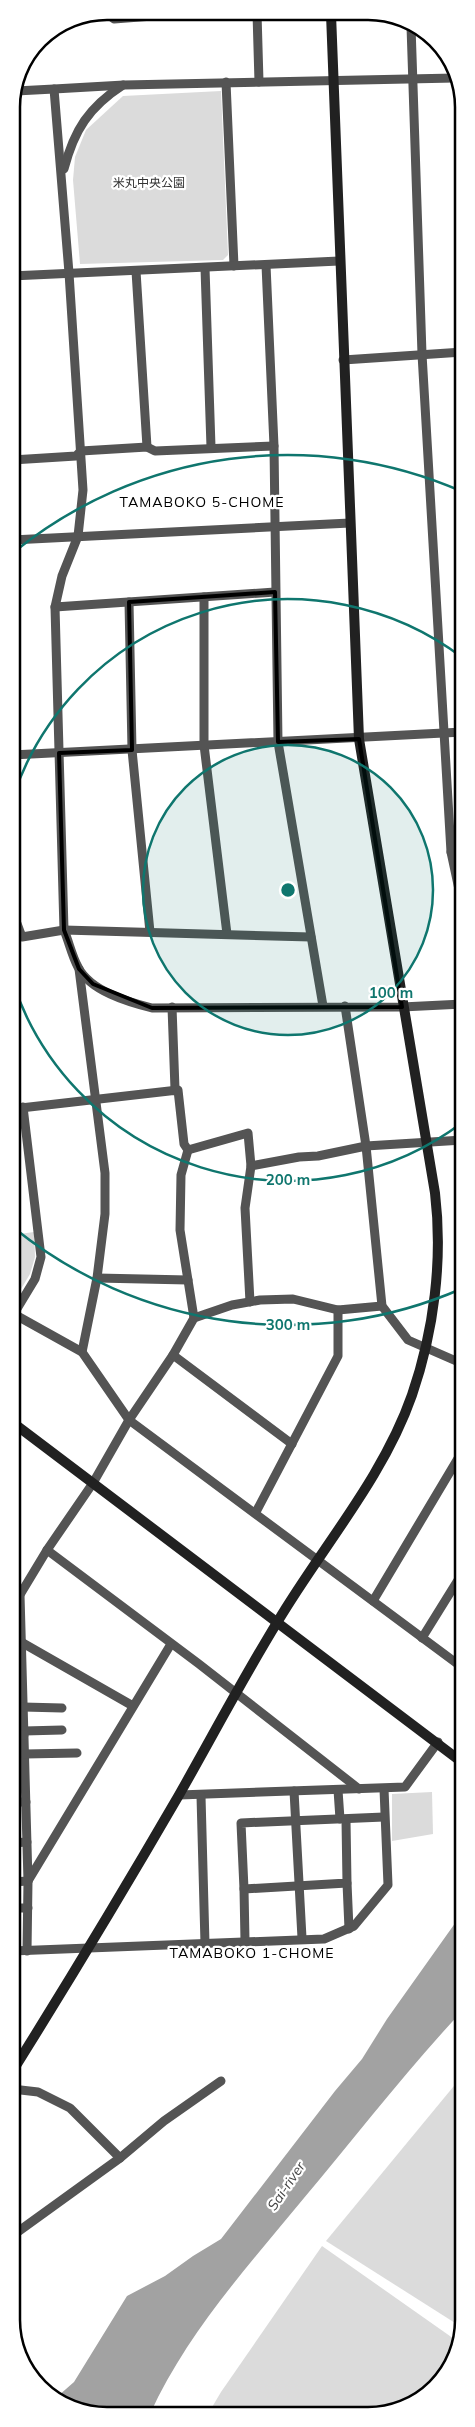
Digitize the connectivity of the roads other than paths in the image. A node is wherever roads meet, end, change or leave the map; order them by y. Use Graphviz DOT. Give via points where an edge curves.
graph roads {
  1 [pos="256,20"];
  2 [pos="331,20"];
  3 [pos="411,32"];
  4 [pos="450,78"];
  5 [pos="414,80"];
  6 [pos="332,81"];
  7 [pos="226,82"];
  8 [pos="259,82"];
  9 [pos="124,85"];
  10 [pos="54,88"];
  11 [pos="22,91"];
  12 [pos="61,178"];
  13 [pos="339,260"];
  14 [pos="266,265"];
  15 [pos="234,266"];
  16 [pos="205,268"];
  17 [pos="136,271"];
  18 [pos="69,273"];
  19 [pos="20,276"];
  20 [pos="455,352"];
  21 [pos="422,354"];
  22 [pos="343,360"];
  23 [pos="274,446"];
  24 [pos="147,447"];
  25 [pos="211,447"];
  26 [pos="81,452"];
  27 [pos="20,460"];
  28 [pos="350,523"];
  29 [pos="274,525"];
  30 [pos="78,536"];
  31 [pos="20,540"];
  32 [pos="275,592"];
  33 [pos="204,597"];
  34 [pos="129,602"];
  35 [pos="55,607"];
  36 [pos="455,732"];
  37 [pos="445,733"];
  38 [pos="359,739"];
  39 [pos="278,742"];
  40 [pos="204,745"];
  41 [pos="132,750"];
  42 [pos="59,753"];
  43 [pos="20,755"];
  44 [pos="451,852"];
  45 [pos="455,852"];
  46 [pos="455,871"];
  47 [pos="64,930"];
  48 [pos="20,932"];
  49 [pos="150,932"];
  50 [pos="227,934"];
  51 [pos="311,936"];
  52 [pos="79,969"];
  53 [pos="455,1004"];
  54 [pos="323,1006"];
  55 [pos="345,1006"];
  56 [pos="172,1007"];
  57 [pos="402,1007"];
  58 [pos="174,1089"];
  59 [pos="94,1100"];
  60 [pos="23,1107"];
  61 [pos="20,1108"];
  62 [pos="455,1140"];
  63 [pos="427,1142"];
  64 [pos="366,1146"];
  65 [pos="188,1150"];
  66 [pos="251,1166"];
  67 [pos="97,1278"];
  68 [pos="188,1280"];
  69 [pos="20,1302"];
  70 [pos="250,1302"];
  71 [pos="382,1306"];
  72 [pos="338,1310"];
  73 [pos="20,1318"];
  74 [pos="194,1318"];
  75 [pos="424,1348"];
  76 [pos="82,1352"];
  77 [pos="173,1355"];
  78 [pos="455,1361"];
  79 [pos="129,1420"];
  80 [pos="20,1428"];
  81 [pos="292,1444"];
  82 [pos="455,1463"];
  83 [pos="93,1483"];
  84 [pos="256,1512"];
  85 [pos="47,1550"];
  86 [pos="319,1560"];
  87 [pos="455,1585"];
  88 [pos="20,1594"];
  89 [pos="373,1601"];
  90 [pos="277,1622"];
  91 [pos="422,1638"];
  92 [pos="20,1644"];
  93 [pos="172,1644"];
  94 [pos="455,1662"];
  95 [pos="20,1674"];
  96 [pos="236,1694"];
  97 [pos="133,1706"];
  98 [pos="23,1707"];
  99 [pos="62,1708"];
  100 [pos="62,1730"];
  101 [pos="24,1733"];
  102 [pos="20,1734"];
  103 [pos="438,1742"];
  104 [pos="77,1753"];
  105 [pos="25,1754"];
  106 [pos="455,1756"];
  107 [pos="359,1789"];
  108 [pos="384,1789"];
  109 [pos="338,1790"];
  110 [pos="294,1791"];
  111 [pos="179,1795"];
  112 [pos="201,1796"];
  113 [pos="20,1802"];
  114 [pos="26,1802"];
  115 [pos="384,1817"];
  116 [pos="343,1819"];
  117 [pos="296,1821"];
  118 [pos="20,1842"];
  119 [pos="27,1842"];
  120 [pos="28,1881"];
  121 [pos="20,1882"];
  122 [pos="347,1883"];
  123 [pos="299,1886"];
  124 [pos="244,1889"];
  125 [pos="20,1908"];
  126 [pos="28,1908"];
  127 [pos="349,1929"];
  128 [pos="302,1938"];
  129 [pos="245,1941"];
  130 [pos="206,1944"];
  131 [pos="89,1949"];
  132 [pos="20,1951"];
  133 [pos="28,1951"];
  134 [pos="20,2059"];
  135 [pos="220,2081"];
  136 [pos="20,2090"];
  137 [pos="120,2158"];
  138 [pos="20,2230"];
  1 -- 8 [label="street"];
  2 -- 6 [label="street"];
  3 -- 5 [label="street"];
  4 -- 5 [label="street"];
  5 -- 6 [label="street"];
  5 -- 21 [label="street"];
  6 -- 8 [label="street"];
  6 -- 13 [label="street"];
  7 -- 8 [label="street"];
  7 -- 9 [label="street"];
  7 -- 15 [label="street"];
  9 -- 10 [label="street"];
  9 -- 12 [label="street" via="104,97 86,117 70,143"];
  10 -- 11 [label="street"];
  10 -- 12 [label="street"];
  12 -- 18 [label="street"];
  13 -- 14 [label="street"];
  13 -- 22 [label="street"];
  14 -- 15 [label="street"];
  14 -- 23 [label="street"];
  15 -- 16 [label="street"];
  16 -- 17 [label="street"];
  16 -- 25 [label="street"];
  17 -- 18 [label="street"];
  17 -- 24 [label="street"];
  18 -- 19 [label="street"];
  18 -- 26 [label="street"];
  20 -- 21 [label="street"];
  21 -- 22 [label="street"];
  21 -- 37 [label="street"];
  22 -- 28 [label="street"];
  23 -- 25 [label="street"];
  23 -- 29 [label="street"];
  24 -- 25 [label="street" via="155,451"];
  24 -- 26 [label="street"];
  26 -- 27 [label="street" via="76,456"];
  26 -- 30 [label="street" via="83,490"];
  28 -- 29 [label="street"];
  28 -- 38 [label="street"];
  29 -- 30 [label="street"];
  29 -- 32 [label="street"];
  30 -- 31 [label="street"];
  30 -- 35 [label="street" via="62,576"];
  32 -- 33 [label="street"];
  32 -- 39 [label="street"];
  33 -- 34 [label="street"];
  33 -- 40 [label="street"];
  34 -- 35 [label="street"];
  34 -- 41 [label="street"];
  35 -- 42 [label="street"];
  36 -- 37 [label="street"];
  37 -- 38 [label="street"];
  37 -- 44 [label="street"];
  38 -- 39 [label="street"];
  38 -- 57 [label="street"];
  39 -- 40 [label="street"];
  39 -- 51 [label="street"];
  40 -- 41 [label="street"];
  40 -- 50 [label="street"];
  41 -- 42 [label="street"];
  41 -- 49 [label="street"];
  42 -- 43 [label="street"];
  42 -- 47 [label="street"];
  44 -- 45 [label="street"];
  44 -- 46 [label="street"];
  47 -- 48 [label="street" via="22,937"];
  47 -- 49 [label="street"];
  47 -- 52 [label="street"];
  49 -- 50 [label="street"];
  50 -- 51 [label="street"];
  51 -- 54 [label="street"];
  52 -- 56 [label="street" via="93,984 133,1003 152,1008"];
  52 -- 59 [label="street"];
  53 -- 57 [label="street"];
  54 -- 55 [label="street"];
  54 -- 56 [label="street"];
  55 -- 57 [label="street"];
  55 -- 64 [label="street"];
  56 -- 58 [label="street"];
  57 -- 63 [label="street"];
  58 -- 59 [label="street"];
  58 -- 65 [label="street" via="178,1090 184,1144"];
  59 -- 60 [label="street"];
  59 -- 67 [label="street" via="106,1197"];
  60 -- 61 [label="street"];
  60 -- 69 [label="street" via="41,1257 35,1279"];
  62 -- 63 [label="street"];
  63 -- 64 [label="street"];
  63 -- 75 [label="street" via="439,1246 438,1270"];
  64 -- 66 [label="street"];
  64 -- 71 [label="street"];
  65 -- 66 [label="street" via="248,1133"];
  65 -- 68 [label="street" via="181,1175 180,1230"];
  66 -- 70 [label="street" via="245,1208"];
  67 -- 68 [label="street"];
  67 -- 76 [label="street"];
  68 -- 74 [label="street"];
  70 -- 72 [label="street" via="293,1299"];
  70 -- 74 [label="street"];
  71 -- 72 [label="street"];
  71 -- 75 [label="street" via="408,1340"];
  72 -- 81 [label="street" via="338,1356"];
  73 -- 76 [label="street"];
  74 -- 77 [label="street"];
  75 -- 78 [label="street"];
  75 -- 86 [label="street" via="412,1395 383,1459"];
  76 -- 79 [label="street"];
  77 -- 79 [label="street"];
  77 -- 81 [label="street"];
  79 -- 83 [label="street"];
  79 -- 84 [label="street"];
  80 -- 83 [label="street"];
  81 -- 84 [label="street"];
  82 -- 89 [label="street"];
  83 -- 85 [label="street"];
  83 -- 90 [label="street"];
  84 -- 86 [label="street"];
  85 -- 88 [label="street"];
  85 -- 93 [label="street"];
  86 -- 89 [label="street"];
  86 -- 90 [label="street"];
  87 -- 91 [label="street"];
  89 -- 91 [label="street"];
  90 -- 96 [label="street"];
  90 -- 103 [label="street"];
  91 -- 94 [label="street"];
  92 -- 97 [label="street"];
  93 -- 96 [label="street"];
  93 -- 97 [label="street"];
  95 -- 98 [label="street"];
  96 -- 107 [label="street"];
  96 -- 111 [label="street"];
  97 -- 120 [label="street"];
  98 -- 99 [label="street"];
  98 -- 101 [label="street"];
  100 -- 101 [label="street"];
  101 -- 102 [label="street"];
  101 -- 105 [label="street"];
  103 -- 106 [label="street"];
  103 -- 108 [label="street" via="405,1787"];
  104 -- 105 [label="street"];
  105 -- 114 [label="street"];
  107 -- 108 [label="street"];
  107 -- 109 [label="street"];
  108 -- 115 [label="street"];
  109 -- 110 [label="street"];
  109 -- 116 [label="street"];
  110 -- 112 [label="street"];
  110 -- 117 [label="street"];
  111 -- 112 [label="street"];
  111 -- 131 [label="street"];
  112 -- 130 [label="street"];
  113 -- 114 [label="street"];
  114 -- 119 [label="street"];
  115 -- 116 [label="street"];
  115 -- 127 [label="street" via="388,1885"];
  116 -- 117 [label="street"];
  116 -- 122 [label="street"];
  117 -- 123 [label="street"];
  117 -- 124 [label="street" via="241,1823"];
  118 -- 119 [label="street"];
  119 -- 120 [label="street"];
  120 -- 121 [label="street"];
  120 -- 126 [label="street"];
  122 -- 123 [label="street"];
  122 -- 127 [label="street"];
  123 -- 124 [label="street"];
  123 -- 128 [label="street"];
  124 -- 129 [label="street"];
  125 -- 126 [label="street"];
  126 -- 133 [label="street"];
  127 -- 128 [label="street" via="324,1939"];
  128 -- 129 [label="street"];
  129 -- 130 [label="street"];
  130 -- 131 [label="street"];
  131 -- 133 [label="street"];
  131 -- 134 [label="street"];
  132 -- 133 [label="street"];
  135 -- 137 [label="street"];
  136 -- 137 [label="street" via="38,2092 70,2108"];
  137 -- 138 [label="street"];
}
